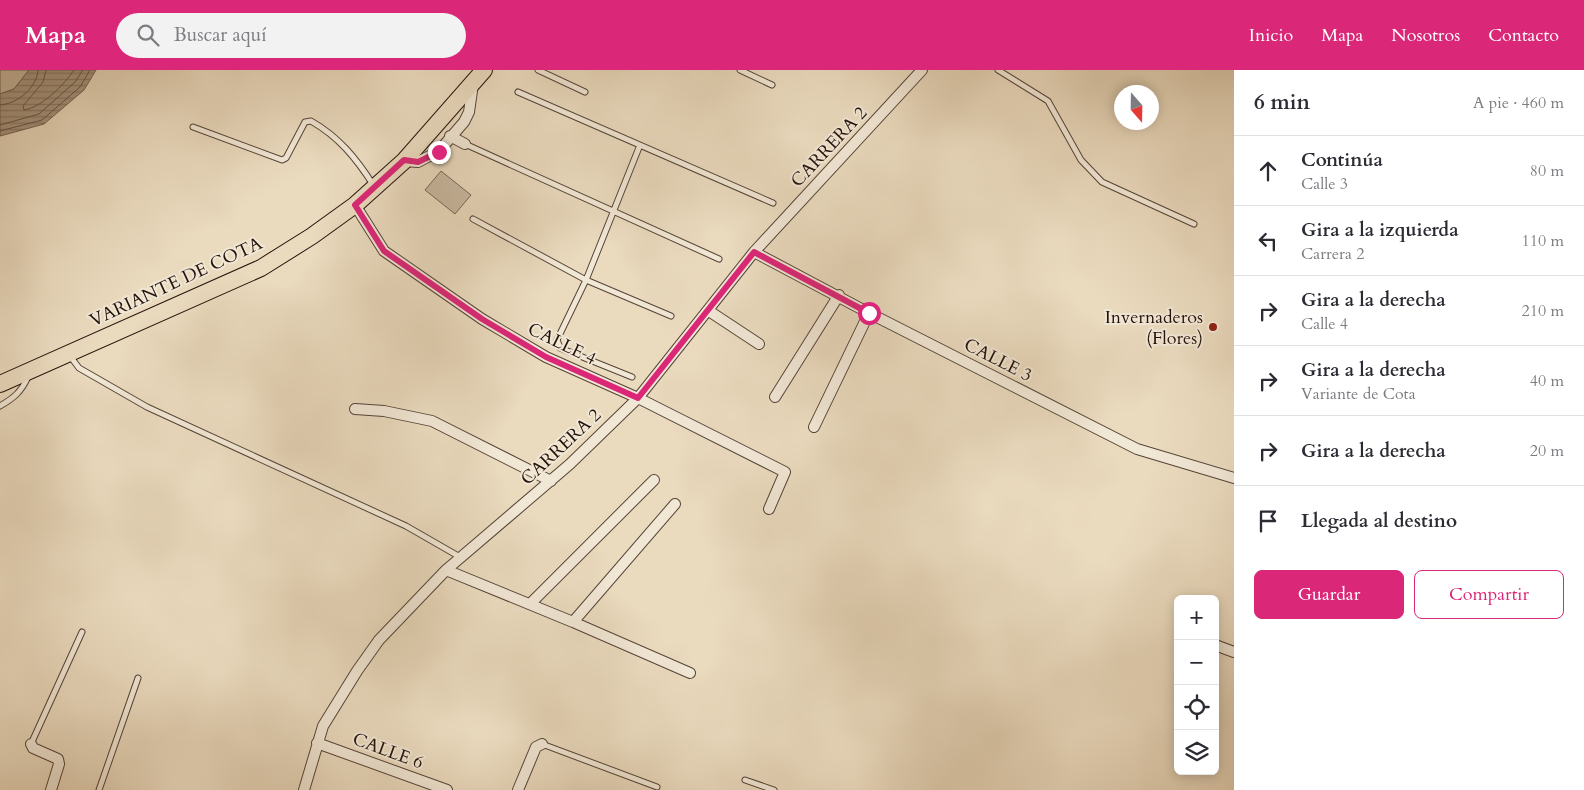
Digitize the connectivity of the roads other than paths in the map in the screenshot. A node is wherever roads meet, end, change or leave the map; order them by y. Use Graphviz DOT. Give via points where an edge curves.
graph roads {
  1 [pos="484,70"];
  2 [pos="538,70"];
  3 [pos="740,70"];
  4 [pos="922,70"];
  5 [pos="998,70"];
  6 [pos="473,84"];
  7 [pos="772,85"];
  8 [pos="518,92"];
  9 [pos="585,92"];
  10 [pos="193,127"];
  11 [pos="450,136"];
  12 [pos="465,144"];
  13 [pos="640,146"];
  14 [pos="404,160"];
  15 [pos="375,187"];
  16 [pos="773,203"];
  17 [pos="355,205"];
  18 [pos="614,211"];
  19 [pos="473,219"];
  20 [pos="1194,224"];
  21 [pos="754,252"];
  22 [pos="719,259"];
  23 [pos="586,280"];
  24 [pos="838,295"];
  25 [pos="709,311"];
  26 [pos="869,313"];
  27 [pos="672,316"];
  28 [pos="759,344"];
  29 [pos="69,354"];
  30 [pos="31,370"];
  31 [pos="632,377"];
  32 [pos="0,384"];
  33 [pos="638,398"];
  34 [pos="775,398"];
  35 [pos="0,406"];
  36 [pos="355,409"];
  37 [pos="814,427"];
  38 [pos="1234,478"];
  39 [pos="654,480"];
  40 [pos="551,481"];
  41 [pos="675,504"];
  42 [pos="769,509"];
  43 [pos="460,557"];
  44 [pos="446,570"];
  45 [pos="530,604"];
  46 [pos="573,622"];
  47 [pos="82,632"];
  48 [pos="1219,646"];
  49 [pos="1234,652"];
  50 [pos="690,673"];
  51 [pos="138,678"];
  52 [pos="317,742"];
  53 [pos="31,744"];
  54 [pos="542,744"];
  55 [pos="745,780"];
  56 [pos="657,787"];
  57 [pos="51,790"];
  58 [pos="99,790"];
  59 [pos="304,790"];
  60 [pos="447,790"];
  61 [pos="518,790"];
  62 [pos="774,790"];
  1 -- 6 [label="main road, VARIANTE DE COTA"];
  2 -- 9 [label="lane"];
  3 -- 7 [label="lane"];
  4 -- 21 [label="street, CARRERA 2"];
  5 -- 20 [label="lane" via="1048,101 1081,160 1102,182"];
  6 -- 11 [label="street" via="469,112"];
  6 -- 14 [label="main road, VARIANTE DE COTA"];
  8 -- 13 [label="lane"];
  10 -- 15 [label="lane" via="282,160 305,122 311,120 346,146"];
  11 -- 12 [label="street"];
  11 -- 14 [label="street" via="439,152 431,157 418,162"];
  12 -- 18 [label="lane"];
  13 -- 16 [label="lane"];
  13 -- 18 [label="lane"];
  14 -- 15 [label="main road, VARIANTE DE COTA"];
  15 -- 17 [label="main road, VARIANTE DE COTA"];
  17 -- 29 [label="main road, VARIANTE DE COTA" via="261,268"];
  17 -- 33 [label="street, CALLE 4" via="384,251 482,319 546,357"];
  18 -- 22 [label="lane"];
  18 -- 23 [label="lane"];
  19 -- 23 [label="lane"];
  21 -- 24 [label="street, CALLE 3"];
  21 -- 25 [label="street, CARRERA 2"];
  23 -- 27 [label="lane"];
  23 -- 31 [label="lane" via="557,340 558,344 560,348"];
  24 -- 26 [label="street, CALLE 3"];
  24 -- 34 [label="street"];
  25 -- 28 [label="street"];
  25 -- 33 [label="street, CARRERA 2"];
  26 -- 37 [label="street"];
  26 -- 38 [label="street, CALLE 3" via="1137,449"];
  29 -- 30 [label="main road, VARIANTE DE COTA"];
  29 -- 43 [label="lane" via="79,368 155,412 406,526"];
  30 -- 32 [label="main road, VARIANTE DE COTA"];
  30 -- 35 [label="lane" via="20,393"];
  33 -- 40 [label="street, CARRERA 2"];
  33 -- 42 [label="street, CALLE 4" via="785,472"];
  36 -- 40 [label="street" via="432,421"];
  39 -- 45 [label="street"];
  40 -- 43 [label="street, CARRERA 2"];
  41 -- 46 [label="street"];
  43 -- 44 [label="street, CARRERA 2"];
  44 -- 45 [label="street"];
  44 -- 52 [label="street, CARRERA 2" via="379,640 332,710"];
  45 -- 46 [label="street"];
  46 -- 50 [label="street"];
  47 -- 53 [label="lane"];
  48 -- 49 [label="street"];
  51 -- 58 [label="lane"];
  52 -- 59 [label="street, CARRERA 2"];
  52 -- 60 [label="street, CALLE 6"];
  53 -- 57 [label="street" via="33,748 58,759 60,764"];
  54 -- 56 [label="lane"];
  54 -- 61 [label="street" via="536,747"];
  55 -- 62 [label="lane"];
}
